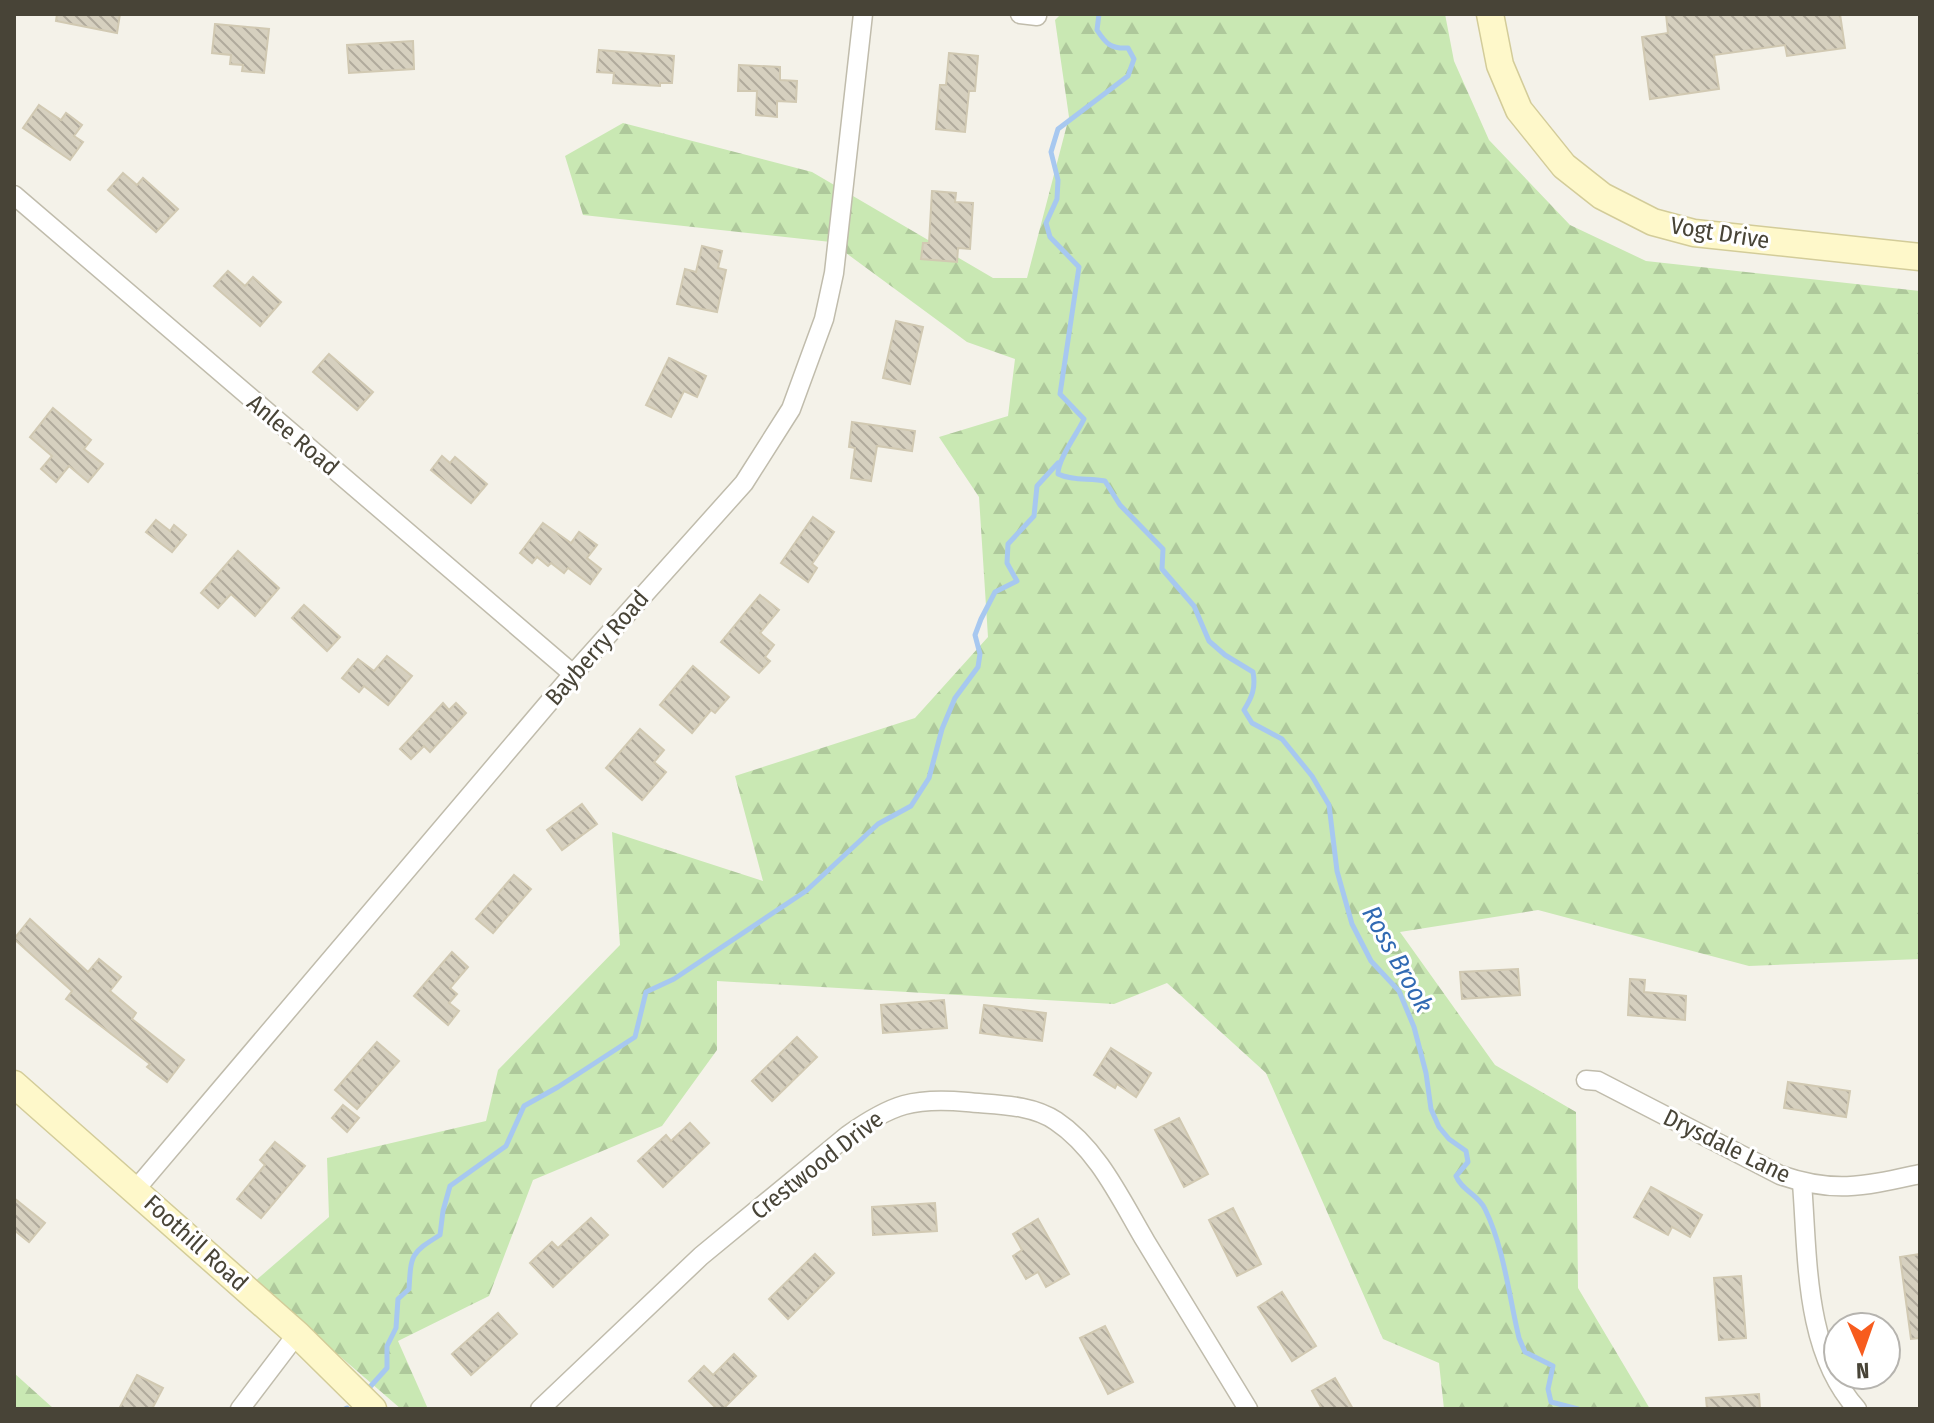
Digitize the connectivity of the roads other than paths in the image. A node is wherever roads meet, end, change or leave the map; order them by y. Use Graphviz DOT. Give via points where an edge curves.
graph roads {
  1 [pos="863,14"];
  2 [pos="1490,14"];
  3 [pos="14,195"];
  4 [pos="1920,257"];
  5 [pos="573,674"];
  6 [pos="1586,1080"];
  7 [pos="14,1084"];
  8 [pos="1920,1174"];
  9 [pos="1802,1183"];
  10 [pos="136,1189"];
  11 [pos="297,1334"];
  12 [pos="240,1409"];
  13 [pos="373,1409"];
  14 [pos="540,1409"];
  15 [pos="1248,1409"];
  16 [pos="1857,1409"];
  1 -- 5 [label="street, Bayberry Road" via="834,273 824,319 791,409 744,483"];
  2 -- 4 [label="street, Vogt Drive" via="1500,65 1519,110 1564,166 1602,196 1653,222 1694,233"];
  3 -- 5 [label="street, Anlee Road"];
  5 -- 10 [label="street, Bayberry Road"];
  6 -- 9 [label="street, Drysdale Lane" via="1598,1081"];
  7 -- 10 [label="street, Foothill Road"];
  8 -- 9 [label="street, Drysdale Lane" via="1862,1187"];
  9 -- 16 [label="street" via="1812,1304 1826,1357 1842,1392"];
  10 -- 11 [label="street, Foothill Road"];
  11 -- 12 [label="street"];
  11 -- 13 [label="street, Foothill Road"];
  14 -- 15 [label="street, Crestwood Drive" via="701,1256 848,1135 897,1105 944,1101 1038,1112 1057,1121 1093,1155"];
}
